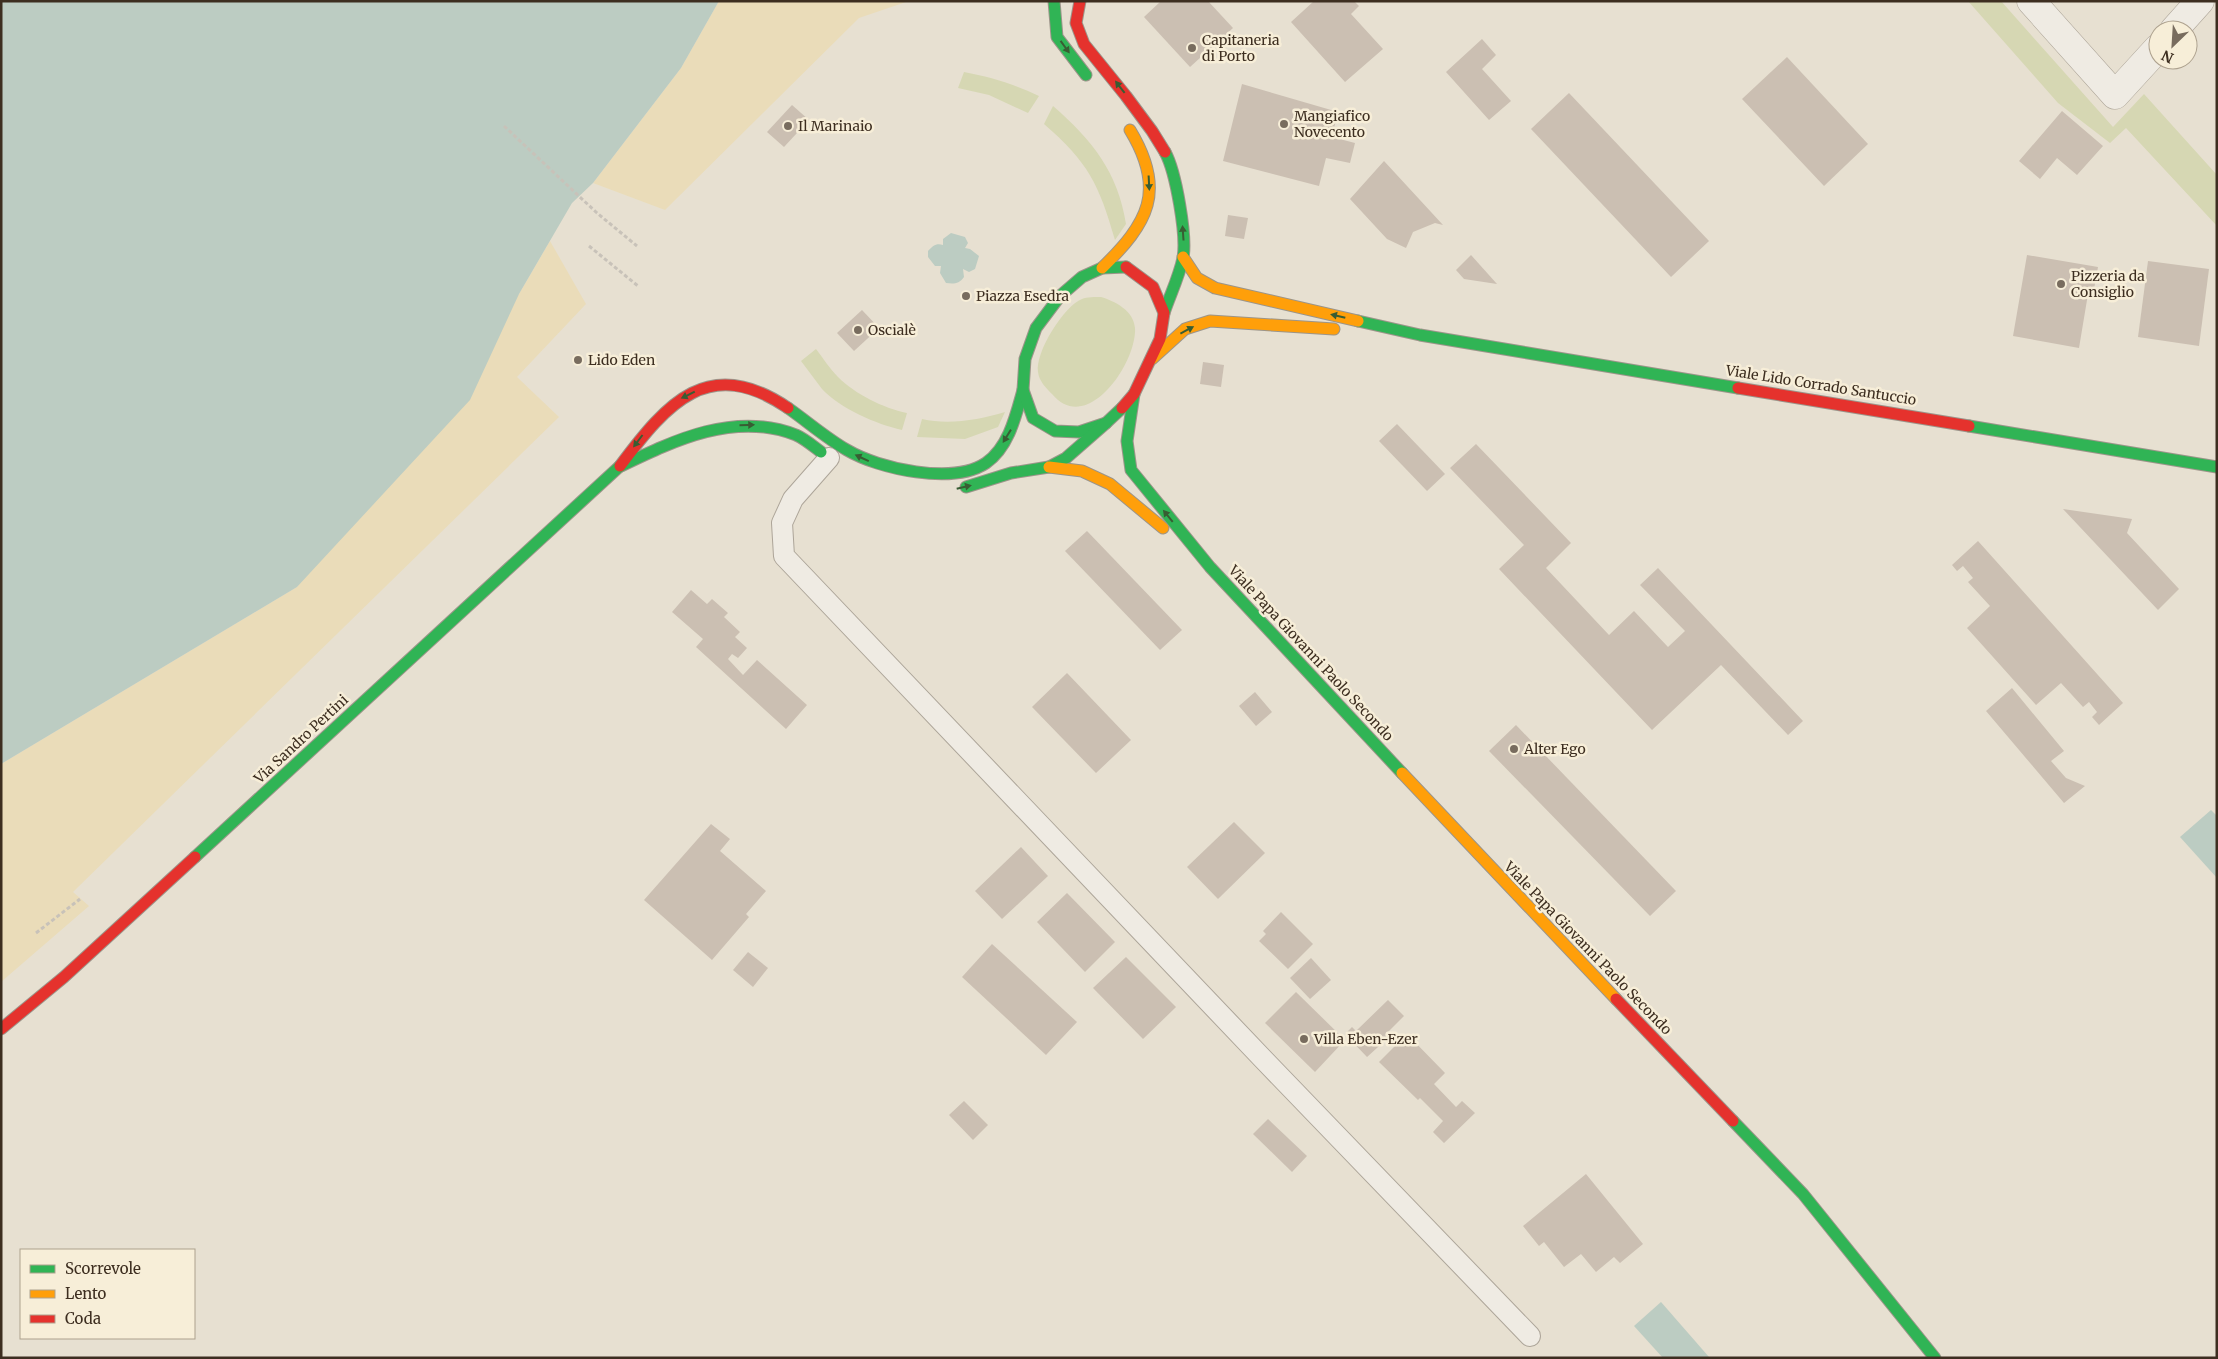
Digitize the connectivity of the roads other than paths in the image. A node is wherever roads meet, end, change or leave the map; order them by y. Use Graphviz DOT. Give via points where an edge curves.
graph roads {
  1 [pos="1054,1"];
  2 [pos="1080,1"];
  3 [pos="2031,1"];
  4 [pos="2200,1"];
  5 [pos="2183,20"];
  6 [pos="2148,59"];
  7 [pos="1096,85"];
  8 [pos="1122,119"];
  9 [pos="1183,258"];
  10 [pos="1126,267"];
  11 [pos="1102,268"];
  12 [pos="1152,271"];
  13 [pos="1173,274"];
  14 [pos="1197,278"];
  15 [pos="1164,314"];
  16 [pos="1420,334"];
  17 [pos="1150,361"];
  18 [pos="1023,390"];
  19 [pos="1134,394"];
  20 [pos="718,416"];
  21 [pos="1033,418"];
  22 [pos="1106,423"];
  23 [pos="725,426"];
  24 [pos="1060,451"];
  25 [pos="833,460"];
  26 [pos="1049,467"];
  27 [pos="2217,467"];
  28 [pos="618,468"];
  29 [pos="1082,471"];
  30 [pos="956,489"];
  31 [pos="1210,567"];
  32 [pos="1,1029"];
  33 [pos="1530,1336"];
  34 [pos="1935,1358"];
  1 -- 7 [label="street, one-way" via="1057,37"];
  9 -- 2 [label="street, one-way" via="1178,194 1168,158 1126,96 1084,44 1076,23"];
  3 -- 6 [label="street" via="2115,95"];
  4 -- 5 [label="street"];
  8 -- 11 [label="street, one-way" via="1148,162 1149,196 1143,219 1130,239"];
  9 -- 13 [label="street"];
  9 -- 14 [label="street"];
  10 -- 11 [label="street"];
  10 -- 12 [label="street"];
  10 -- 15 [label="street" via="1153,287"];
  11 -- 18 [label="street" via="1082,277 1060,296 1036,328 1025,359"];
  13 -- 14 [label="street"];
  13 -- 15 [label="street"];
  16 -- 14 [label="street, one-way" via="1215,288"];
  15 -- 17 [label="street" via="1160,339"];
  17 -- 16 [label="street, one-way" via="1185,329 1210,321"];
  16 -- 27 [label="street, Viale Lido Corrado Santuccio"];
  17 -- 19 [label="street"];
  18 -- 21 [label="street"];
  18 -- 28 [label="street, one-way" via="1013,426 999,449 985,464 964,472 933,474 870,462 849,452 758,392 735,383 687,394 658,414"];
  19 -- 22 [label="street"];
  31 -- 19 [label="street, one-way" via="1131,470 1126,456 1126,433"];
  20 -- 23 [label="street"];
  21 -- 22 [label="street" via="1055,431 1080,432"];
  21 -- 24 [label="street"];
  22 -- 24 [label="street"];
  23 -- 25 [label="street, one-way" via="770,426 797,436"];
  23 -- 28 [label="street" via="666,444"];
  24 -- 26 [label="street"];
  24 -- 29 [label="street"];
  25 -- 33 [label="lane" via="793,499 782,523 784,556"];
  26 -- 29 [label="street"];
  30 -- 26 [label="street, one-way" via="1011,472"];
  28 -- 32 [label="street, Via Sandro Pertini" via="64,977"];
  29 -- 31 [label="street" via="1110,484"];
  31 -- 34 [label="street, Viale Papa Giovanni Paolo Secondo" via="1490,867 1803,1194"];
}
